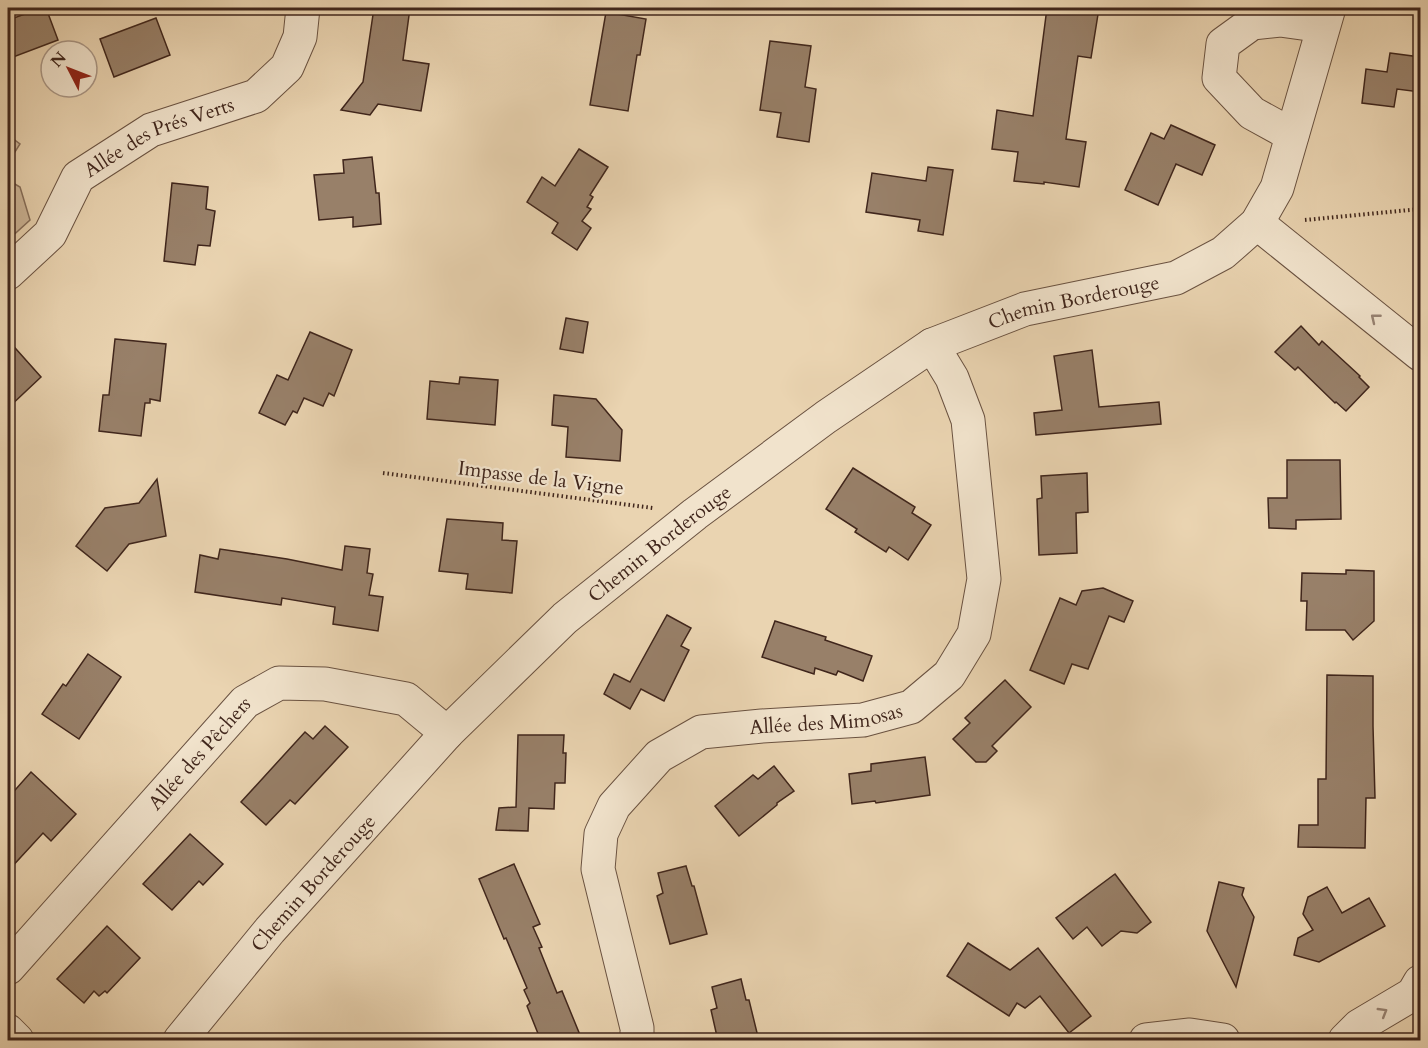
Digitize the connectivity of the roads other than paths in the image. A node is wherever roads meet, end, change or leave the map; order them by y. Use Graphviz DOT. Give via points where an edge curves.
graph roads {
  1 [pos="303,8"];
  2 [pos="1326,17"];
  3 [pos="1292,135"];
  4 [pos="1257,223"];
  5 [pos="8,273"];
  6 [pos="932,345"];
  7 [pos="1420,354"];
  8 [pos="447,733"];
  9 [pos="8,968"];
  10 [pos="1420,982"];
  11 [pos="8,1031"];
  12 [pos="17,1041"];
  13 [pos="180,1041"];
  14 [pos="638,1041"];
  15 [pos="1146,1041"];
  16 [pos="1223,1041"];
  17 [pos="1345,1041"];
  1 -- 5 [label="street, Allée des Prés Verts" via="300,37 287,67 256,96 151,130 78,177 50,234"];
  2 -- 3 [label="street, Chemin Borderouge"];
  2 -- 3 [label="street" via="1252,23 1223,44 1219,78 1252,113"];
  3 -- 4 [label="street, Chemin Borderouge" via="1277,188"];
  4 -- 6 [label="street, Chemin Borderouge" via="1223,253 1176,279 1025,309"];
  7 -- 4 [label="street, one-way"];
  6 -- 8 [label="street, Chemin Borderouge" via="695,514 565,618"];
  6 -- 14 [label="street, Allée des Mimosas" via="952,378 968,420 984,579 974,634 949,675 911,707 863,720 701,732 659,756 614,806 601,834 598,869"];
  8 -- 9 [label="street, Allée des Pêchers" via="406,699 325,684 279,683 245,702"];
  8 -- 13 [label="street, Chemin Borderouge" via="270,930"];
  17 -- 10 [label="street, one-way" via="1359,1026 1413,994"];
  11 -- 12 [label="street"];
  15 -- 16 [label="street" via="1190,1035"];
}
